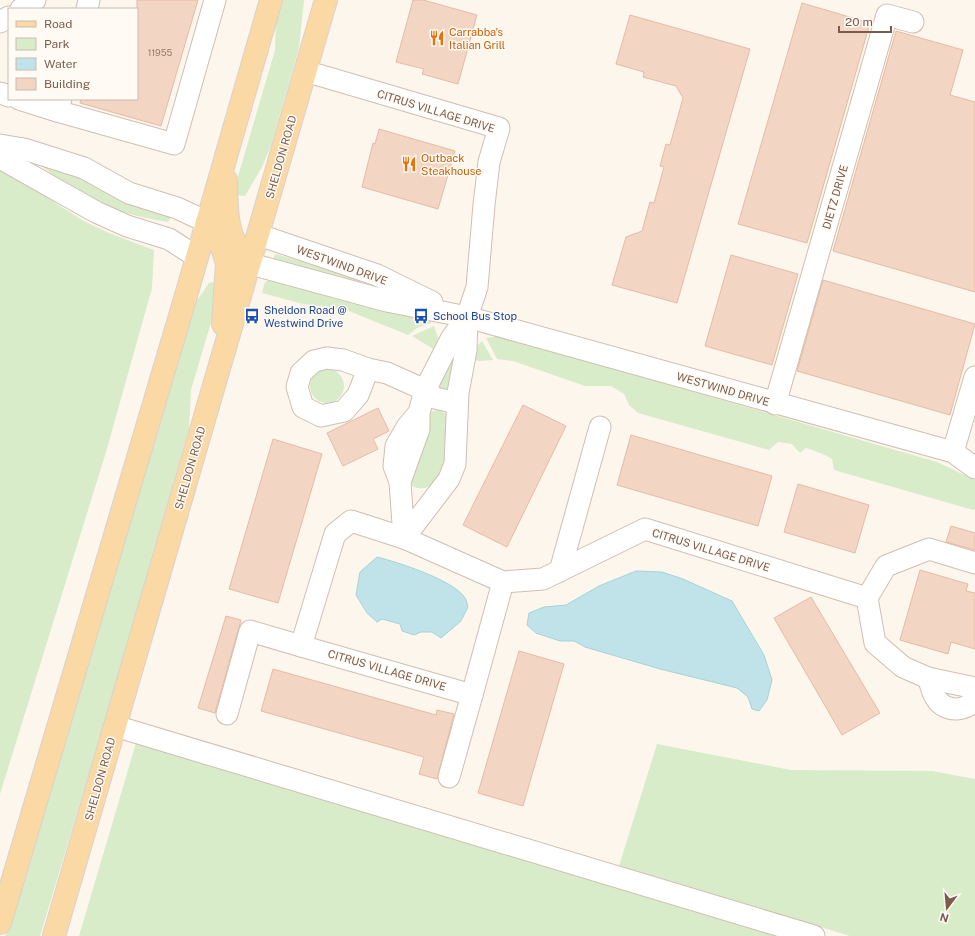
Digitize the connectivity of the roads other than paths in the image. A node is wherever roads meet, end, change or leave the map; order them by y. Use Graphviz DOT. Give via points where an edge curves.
graph roads {
  1 [pos="35,0"];
  2 [pos="215,0"];
  3 [pos="271,0"];
  4 [pos="326,0"];
  5 [pos="23,8"];
  6 [pos="913,22"];
  7 [pos="305,71"];
  8 [pos="26,100"];
  9 [pos="59,105"];
  10 [pos="0,145"];
  11 [pos="226,156"];
  12 [pos="0,158"];
  13 [pos="207,222"];
  14 [pos="259,235"];
  15 [pos="197,257"];
  16 [pos="251,264"];
  17 [pos="468,318"];
  18 [pos="220,364"];
  19 [pos="368,370"];
  20 [pos="975,377"];
  21 [pos="425,390"];
  22 [pos="458,403"];
  23 [pos="775,404"];
  24 [pos="600,427"];
  25 [pos="953,452"];
  26 [pos="975,468"];
  27 [pos="400,486"];
  28 [pos="435,497"];
  29 [pos="404,538"];
  30 [pos="975,563"];
  31 [pos="560,571"];
  32 [pos="503,582"];
  33 [pos="867,598"];
  34 [pos="301,646"];
  35 [pos="928,678"];
  36 [pos="975,688"];
  37 [pos="472,695"];
  38 [pos="975,699"];
  39 [pos="227,714"];
  40 [pos="115,726"];
  41 [pos="449,776"];
  42 [pos="0,924"];
  43 [pos="54,936"];
  44 [pos="814,936"];
  1 -- 5 [label="street"];
  2 -- 9 [label="street" via="174,144"];
  3 -- 11 [label="main road"];
  4 -- 7 [label="main road, SHELDON ROAD"];
  6 -- 23 [label="street, DIETZ DRIVE" via="888,15"];
  7 -- 14 [label="main road, SHELDON ROAD"];
  7 -- 17 [label="street, CITRUS VILLAGE DRIVE" via="499,128 489,162 477,287"];
  8 -- 9 [label="street"];
  10 -- 13 [label="street" via="24,149 84,168 128,193 177,208"];
  11 -- 13 [label="main road"];
  11 -- 16 [label="main road" via="227,222 238,250"];
  12 -- 15 [label="street" via="96,212 127,226 169,239"];
  13 -- 15 [label="main road"];
  13 -- 18 [label="main road" via="222,248 227,263"];
  14 -- 16 [label="main road, SHELDON ROAD"];
  14 -- 17 [label="street, WESTWIND DRIVE" via="377,275"];
  15 -- 42 [label="main road"];
  16 -- 17 [label="street, WESTWIND DRIVE" via="387,300"];
  16 -- 18 [label="main road, SHELDON ROAD"];
  17 -- 21 [label="street, CITRUS VILLAGE DRIVE" via="451,339"];
  17 -- 22 [label="street, CITRUS VILLAGE DRIVE"];
  17 -- 23 [label="street, WESTWIND DRIVE"];
  18 -- 40 [label="main road, SHELDON ROAD"];
  19 -- 21 [label="street" via="387,374"];
  20 -- 25 [label="street"];
  21 -- 22 [label="street" via="435,398"];
  21 -- 27 [label="street, CITRUS VILLAGE DRIVE" via="419,413 396,446 394,466"];
  22 -- 28 [label="street, CITRUS VILLAGE DRIVE" via="455,464 449,478"];
  23 -- 25 [label="street, WESTWIND DRIVE"];
  24 -- 31 [label="street"];
  25 -- 26 [label="street, WESTWIND DRIVE"];
  27 -- 28 [label="street" via="424,497"];
  27 -- 29 [label="street, CITRUS VILLAGE DRIVE"];
  28 -- 29 [label="street, CITRUS VILLAGE DRIVE"];
  29 -- 32 [label="street, CITRUS VILLAGE DRIVE"];
  29 -- 34 [label="street, CITRUS VILLAGE DRIVE" via="351,521 335,534"];
  30 -- 33 [label="street" via="929,549 886,566"];
  31 -- 32 [label="street, CITRUS VILLAGE DRIVE" via="543,579"];
  31 -- 33 [label="street, CITRUS VILLAGE DRIVE" via="645,529"];
  32 -- 37 [label="street"];
  33 -- 35 [label="street" via="876,643 903,667"];
  34 -- 37 [label="street, CITRUS VILLAGE DRIVE"];
  34 -- 39 [label="street, CITRUS VILLAGE DRIVE" via="250,631"];
  35 -- 36 [label="street"];
  35 -- 38 [label="street" via="936,698 946,707 958,710 970,706"];
  37 -- 41 [label="street"];
  40 -- 43 [label="main road, SHELDON ROAD"];
  40 -- 44 [label="street"];
}
